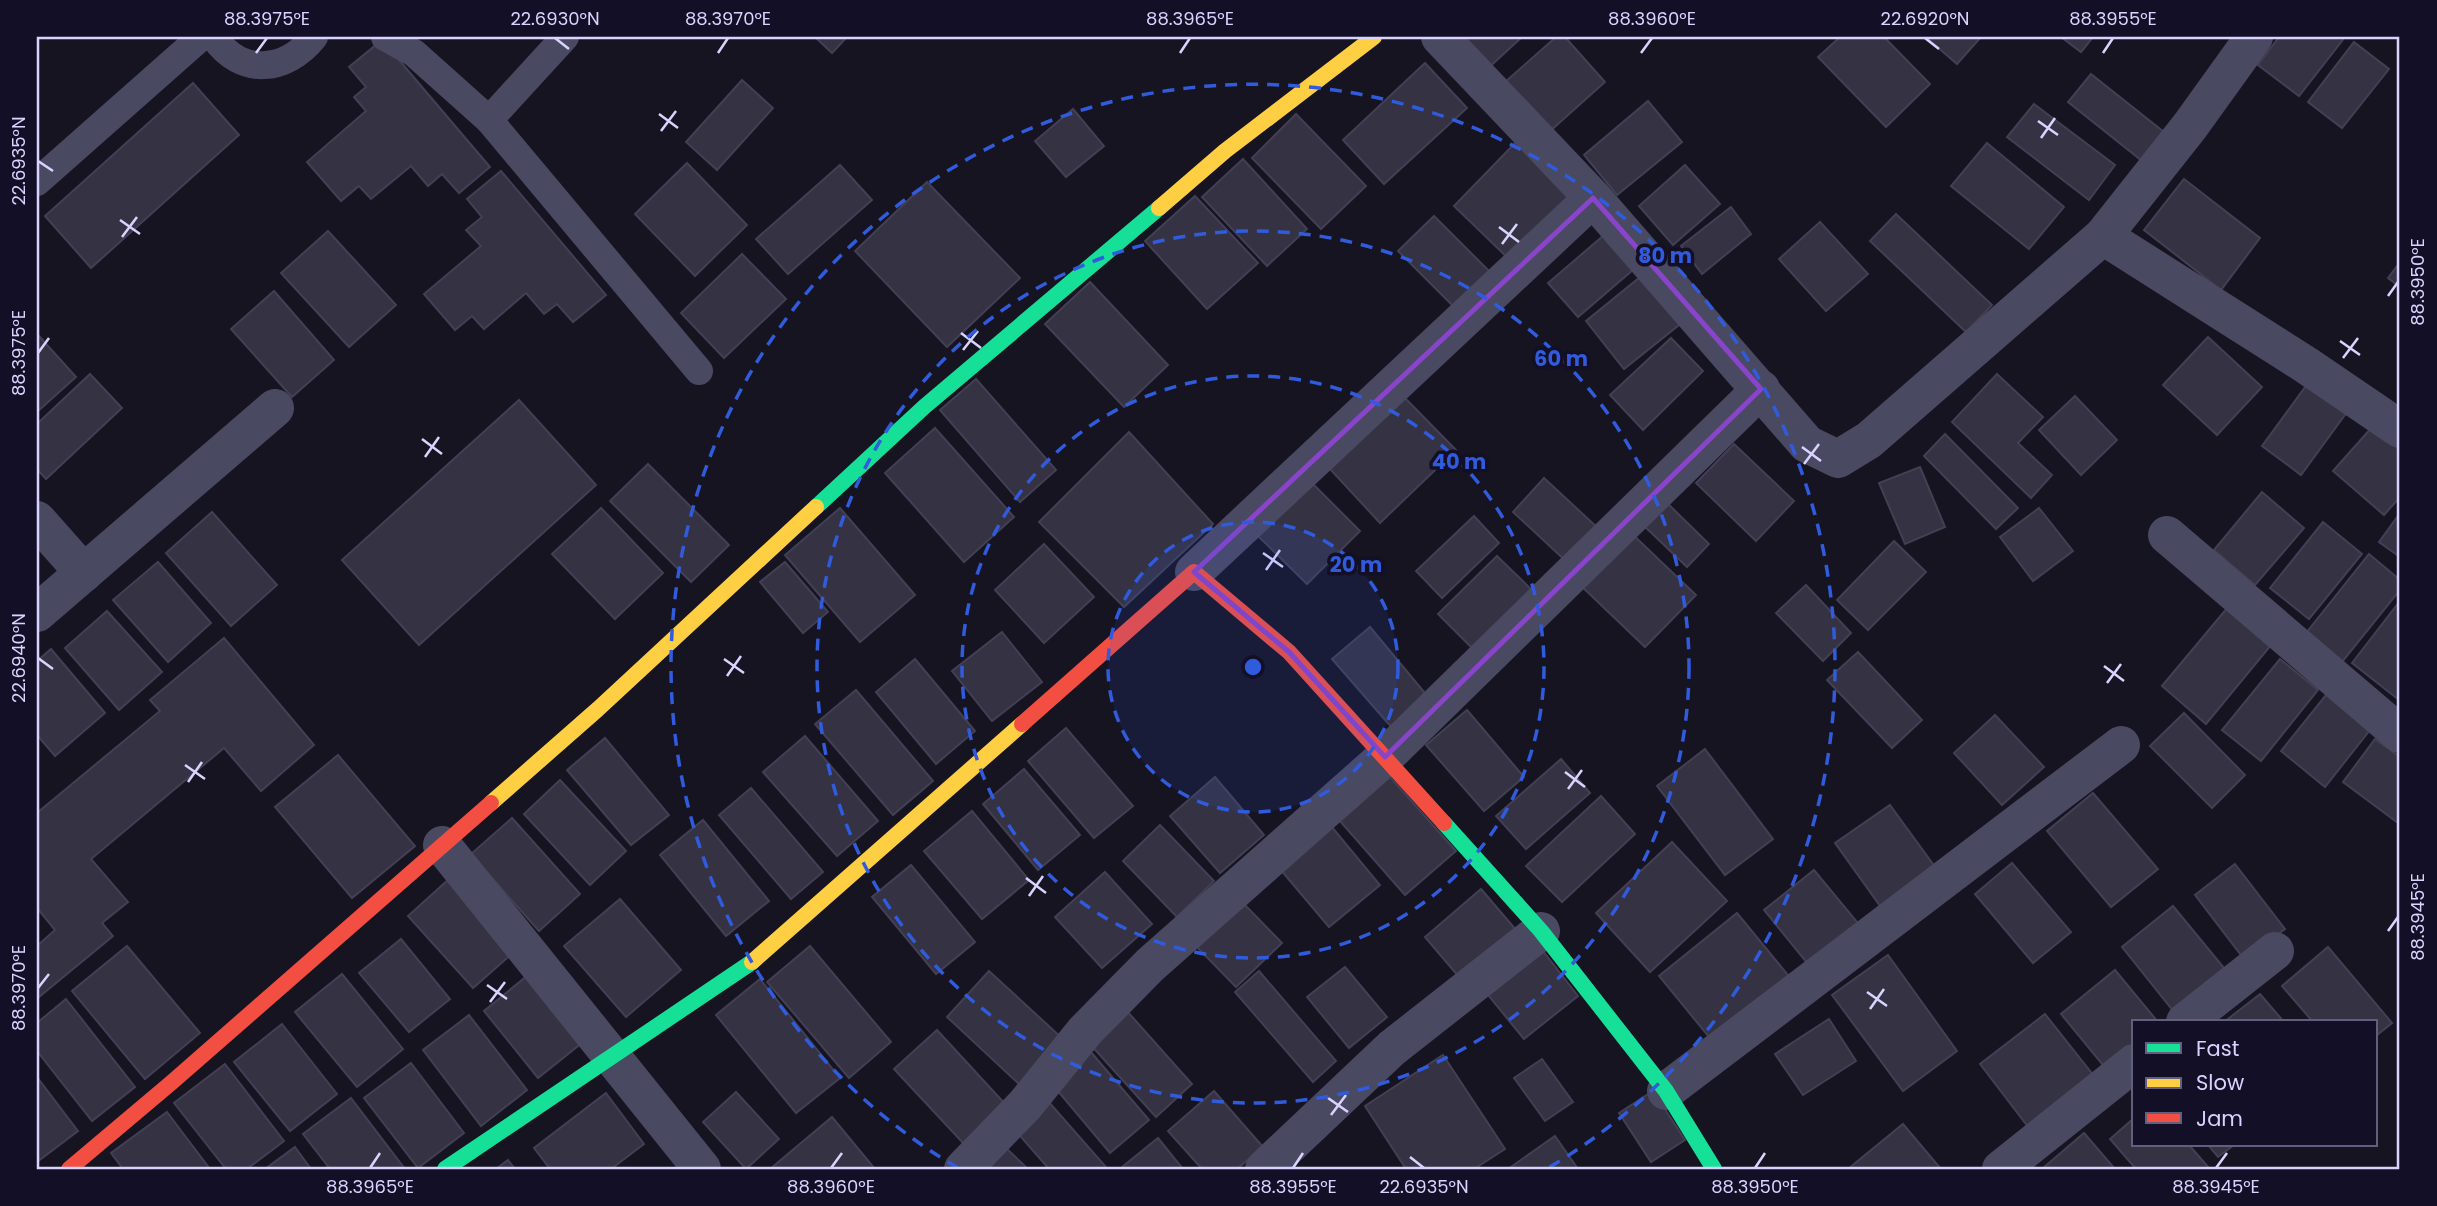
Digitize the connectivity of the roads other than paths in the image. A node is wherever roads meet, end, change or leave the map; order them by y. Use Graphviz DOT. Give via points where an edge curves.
graph roads {
  1 [pos="201,37"];
  2 [pos="214,37"];
  3 [pos="314,37"];
  4 [pos="385,37"];
  5 [pos="565,37"];
  6 [pos="1374,37"];
  7 [pos="1440,37"];
  8 [pos="2254,37"];
  9 [pos="489,120"];
  10 [pos="37,182"];
  11 [pos="1593,198"];
  12 [pos="2103,236"];
  13 [pos="699,371"];
  14 [pos="1761,389"];
  15 [pos="275,408"];
  16 [pos="2400,429"];
  17 [pos="37,520"];
  18 [pos="2166,535"];
  19 [pos="1194,572"];
  20 [pos="83,573"];
  21 [pos="37,613"];
  22 [pos="2400,734"];
  23 [pos="2121,744"];
  24 [pos="1385,757"];
  25 [pos="442,845"];
  26 [pos="1541,931"];
  27 [pos="2275,951"];
  28 [pos="2188,1020"];
  29 [pos="611,1059"];
  30 [pos="2132,1065"];
  31 [pos="1666,1091"];
  32 [pos="69,1169"];
  33 [pos="445,1169"];
  34 [pos="702,1169"];
  35 [pos="963,1169"];
  36 [pos="1264,1169"];
  37 [pos="1714,1169"];
  38 [pos="2001,1169"];
  1 -- 10 [label="lane"];
  2 -- 3 [label="lane" via="233,58 270,65 303,51"];
  4 -- 9 [label="lane" via="414,53"];
  5 -- 9 [label="lane"];
  6 -- 25 [label="street" via="1225,151 924,407 598,709"];
  7 -- 11 [label="street"];
  8 -- 12 [label="street"];
  9 -- 13 [label="lane"];
  11 -- 14 [label="street"];
  11 -- 19 [label="street"];
  12 -- 14 [label="street" via="1870,440 1838,459 1807,444"];
  12 -- 16 [label="street"];
  14 -- 24 [label="street"];
  15 -- 20 [label="street"];
  17 -- 20 [label="street"];
  18 -- 22 [label="street"];
  19 -- 24 [label="street" via="1289,652"];
  19 -- 29 [label="street" via="745,969"];
  20 -- 21 [label="street"];
  23 -- 31 [label="street"];
  24 -- 26 [label="street"];
  24 -- 35 [label="street" via="1150,965"];
  25 -- 29 [label="street"];
  25 -- 32 [label="street"];
  26 -- 31 [label="street"];
  26 -- 36 [label="street" via="1392,1048"];
  27 -- 28 [label="street"];
  29 -- 33 [label="street"];
  29 -- 34 [label="street"];
  30 -- 38 [label="street"];
  31 -- 37 [label="street"];
}
